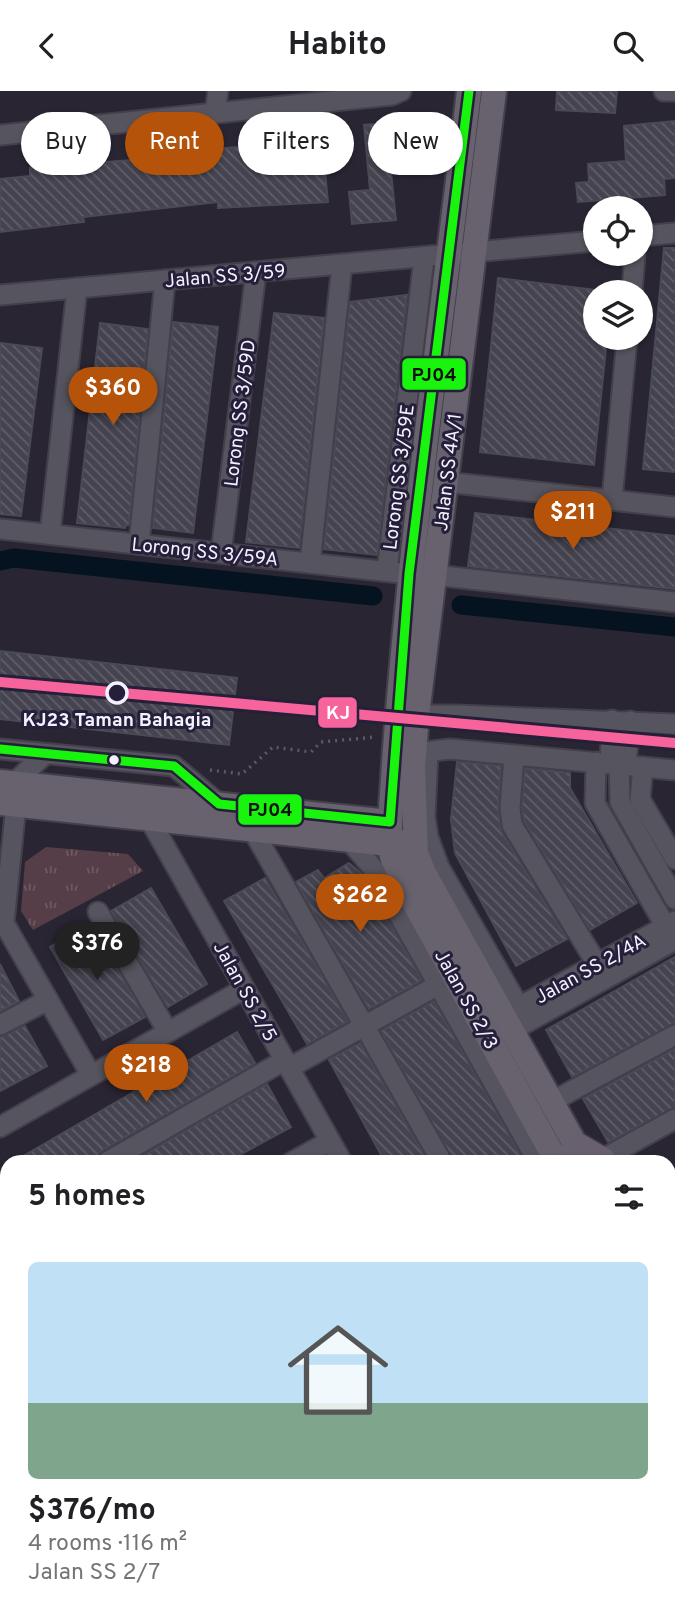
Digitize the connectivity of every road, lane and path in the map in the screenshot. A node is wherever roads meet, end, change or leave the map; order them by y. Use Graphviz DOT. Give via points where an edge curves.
graph roads {
  1 [pos="218,91"];
  2 [pos="401,91"];
  3 [pos="468,91"];
  4 [pos="494,91"];
  5 [pos="664,91"];
  6 [pos="675,91"];
  7 [pos="215,112"];
  8 [pos="224,112"];
  9 [pos="125,122"];
  10 [pos="0,135"];
  11 [pos="675,233"];
  12 [pos="653,235"];
  13 [pos="583,242"];
  14 [pos="475,253"];
  15 [pos="449,255"];
  16 [pos="424,258"];
  17 [pos="342,265"];
  18 [pos="256,272"];
  19 [pos="164,280"];
  20 [pos="76,288"];
  21 [pos="0,295"];
  22 [pos="626,350"];
  23 [pos="445,482"];
  24 [pos="612,500"];
  25 [pos="675,507"];
  26 [pos="0,529"];
  27 [pos="50,534"];
  28 [pos="139,544"];
  29 [pos="221,553"];
  30 [pos="310,563"];
  31 [pos="410,573"];
  32 [pos="675,602"];
  33 [pos="417,715"];
  34 [pos="621,721"];
  35 [pos="675,724"];
  36 [pos="396,736"];
  37 [pos="0,749"];
  38 [pos="421,753"];
  39 [pos="45,754"];
  40 [pos="514,755"];
  41 [pos="619,764"];
  42 [pos="174,766"];
  43 [pos="675,770"];
  44 [pos="7,793"];
  45 [pos="412,794"];
  46 [pos="219,804"];
  47 [pos="150,820"];
  48 [pos="251,829"];
  49 [pos="393,833"];
  50 [pos="349,840"];
  51 [pos="416,854"];
  52 [pos="675,859"];
  53 [pos="675,899"];
  54 [pos="98,912"];
  55 [pos="672,929"];
  56 [pos="597,964"];
  57 [pos="438,985"];
  58 [pos="244,989"];
  59 [pos="48,1000"];
  60 [pos="512,1017"];
  61 [pos="0,1025"];
  62 [pos="365,1026"];
  63 [pos="168,1032"];
  64 [pos="675,1035"];
  65 [pos="287,1064"];
  66 [pos="91,1075"];
  67 [pos="551,1102"];
  68 [pos="675,1119"];
  69 [pos="0,1127"];
  70 [pos="330,1141"];
  71 [pos="120,1155"];
  72 [pos="305,1155"];
  73 [pos="338,1155"];
  74 [pos="438,1155"];
  75 [pos="534,1155"];
  76 [pos="581,1155"];
  77 [pos="582,1155"];
  78 [pos="593,1155"];
  1 -- 7 [label="street"];
  2 -- 8 [label="street"];
  3 -- 15 [label="main road, Jalan SS 4A/1"];
  4 -- 14 [label="main road, Jalan SS 4A/1"];
  5 -- 6 [label="street"];
  9 -- 10 [label="street"];
  11 -- 12 [label="street"];
  13 -- 14 [label="street, Jalan SS 3/59"];
  14 -- 15 [label="street, Jalan SS 3/59"];
  14 -- 23 [label="main road, Jalan SS 4A/1"];
  15 -- 16 [label="street, Jalan SS 3/59"];
  15 -- 31 [label="main road, Jalan SS 4A/1"];
  16 -- 17 [label="street, Jalan SS 3/59"];
  16 -- 31 [label="street, Lorong SS 3/59E"];
  17 -- 18 [label="street, Jalan SS 3/59"];
  17 -- 30 [label="street"];
  18 -- 19 [label="street, Jalan SS 3/59"];
  18 -- 29 [label="street, Lorong SS 3/59D"];
  19 -- 20 [label="street, Jalan SS 3/59"];
  19 -- 28 [label="street"];
  20 -- 21 [label="street, Jalan SS 3/59"];
  20 -- 27 [label="street"];
  22 -- 24 [label="street"];
  23 -- 24 [label="street"];
  23 -- 31 [label="main road, Jalan SS 4A/1"];
  24 -- 25 [label="street"];
  26 -- 27 [label="street, Lorong SS 3/59A"];
  27 -- 28 [label="street, Lorong SS 3/59A"];
  28 -- 29 [label="street, Lorong SS 3/59A"];
  29 -- 30 [label="street, Lorong SS 3/59A"];
  30 -- 31 [label="street, Lorong SS 3/59A"];
  31 -- 32 [label="street, Lorong SS 3/59A"];
  31 -- 33 [label="main road, Jalan SS 4A/1"];
  31 -- 36 [label="main road, Jalan SS 4A/1"];
  33 -- 34 [label="street"];
  33 -- 38 [label="main road, Jalan SS 4A/1"];
  34 -- 35 [label="street"];
  34 -- 41 [label="street"];
  36 -- 42 [label="path" via="321,742 311,752 273,747 242,774"];
  36 -- 49 [label="main road, Jalan SS 4A/1"];
  37 -- 39 [label="street"];
  38 -- 40 [label="street" via="450,749"];
  38 -- 45 [label="main road, Jalan SS 4A/1"];
  38 -- 60 [label="street" via="425,817 435,857"];
  39 -- 42 [label="street"];
  39 -- 44 [label="street"];
  40 -- 41 [label="street"];
  40 -- 56 [label="street" via="512,825"];
  41 -- 43 [label="street"];
  41 -- 52 [label="street"];
  41 -- 53 [label="street" via="620,802"];
  41 -- 55 [label="street" via="595,803"];
  42 -- 46 [label="street"];
  44 -- 46 [label="main road"];
  44 -- 47 [label="main road"];
  44 -- 59 [label="street" via="5,923"];
  45 -- 49 [label="main road"];
  45 -- 51 [label="main road, Jalan SS 4A/1"];
  46 -- 49 [label="main road"];
  47 -- 48 [label="main road"];
  47 -- 58 [label="street, Jalan SS 2/5"];
  48 -- 50 [label="main road"];
  48 -- 62 [label="street"];
  49 -- 50 [label="main road"];
  49 -- 51 [label="main road"];
  49 -- 76 [label="main road, Jalan SS 2/3" via="393,860 416,906"];
  50 -- 57 [label="street" via="372,867"];
  51 -- 60 [label="main road, Jalan SS 2/3"];
  54 -- 63 [label="street"];
  55 -- 56 [label="street, Jalan SS 2/4A"];
  55 -- 60 [label="street"];
  56 -- 60 [label="street, Jalan SS 2/4A"];
  57 -- 62 [label="street"];
  57 -- 75 [label="street"];
  58 -- 63 [label="street"];
  58 -- 65 [label="street, Jalan SS 2/5"];
  59 -- 61 [label="street"];
  59 -- 66 [label="street"];
  60 -- 67 [label="main road, Jalan SS 2/3"];
  62 -- 65 [label="street"];
  62 -- 74 [label="street"];
  63 -- 66 [label="street"];
  64 -- 67 [label="street"];
  65 -- 70 [label="street, Jalan SS 2/5"];
  65 -- 71 [label="street"];
  66 -- 69 [label="street"];
  67 -- 77 [label="main road, Jalan SS 2/3"];
  68 -- 78 [label="street"];
  70 -- 72 [label="street"];
  70 -- 73 [label="street, Jalan SS 2/5"];
}
